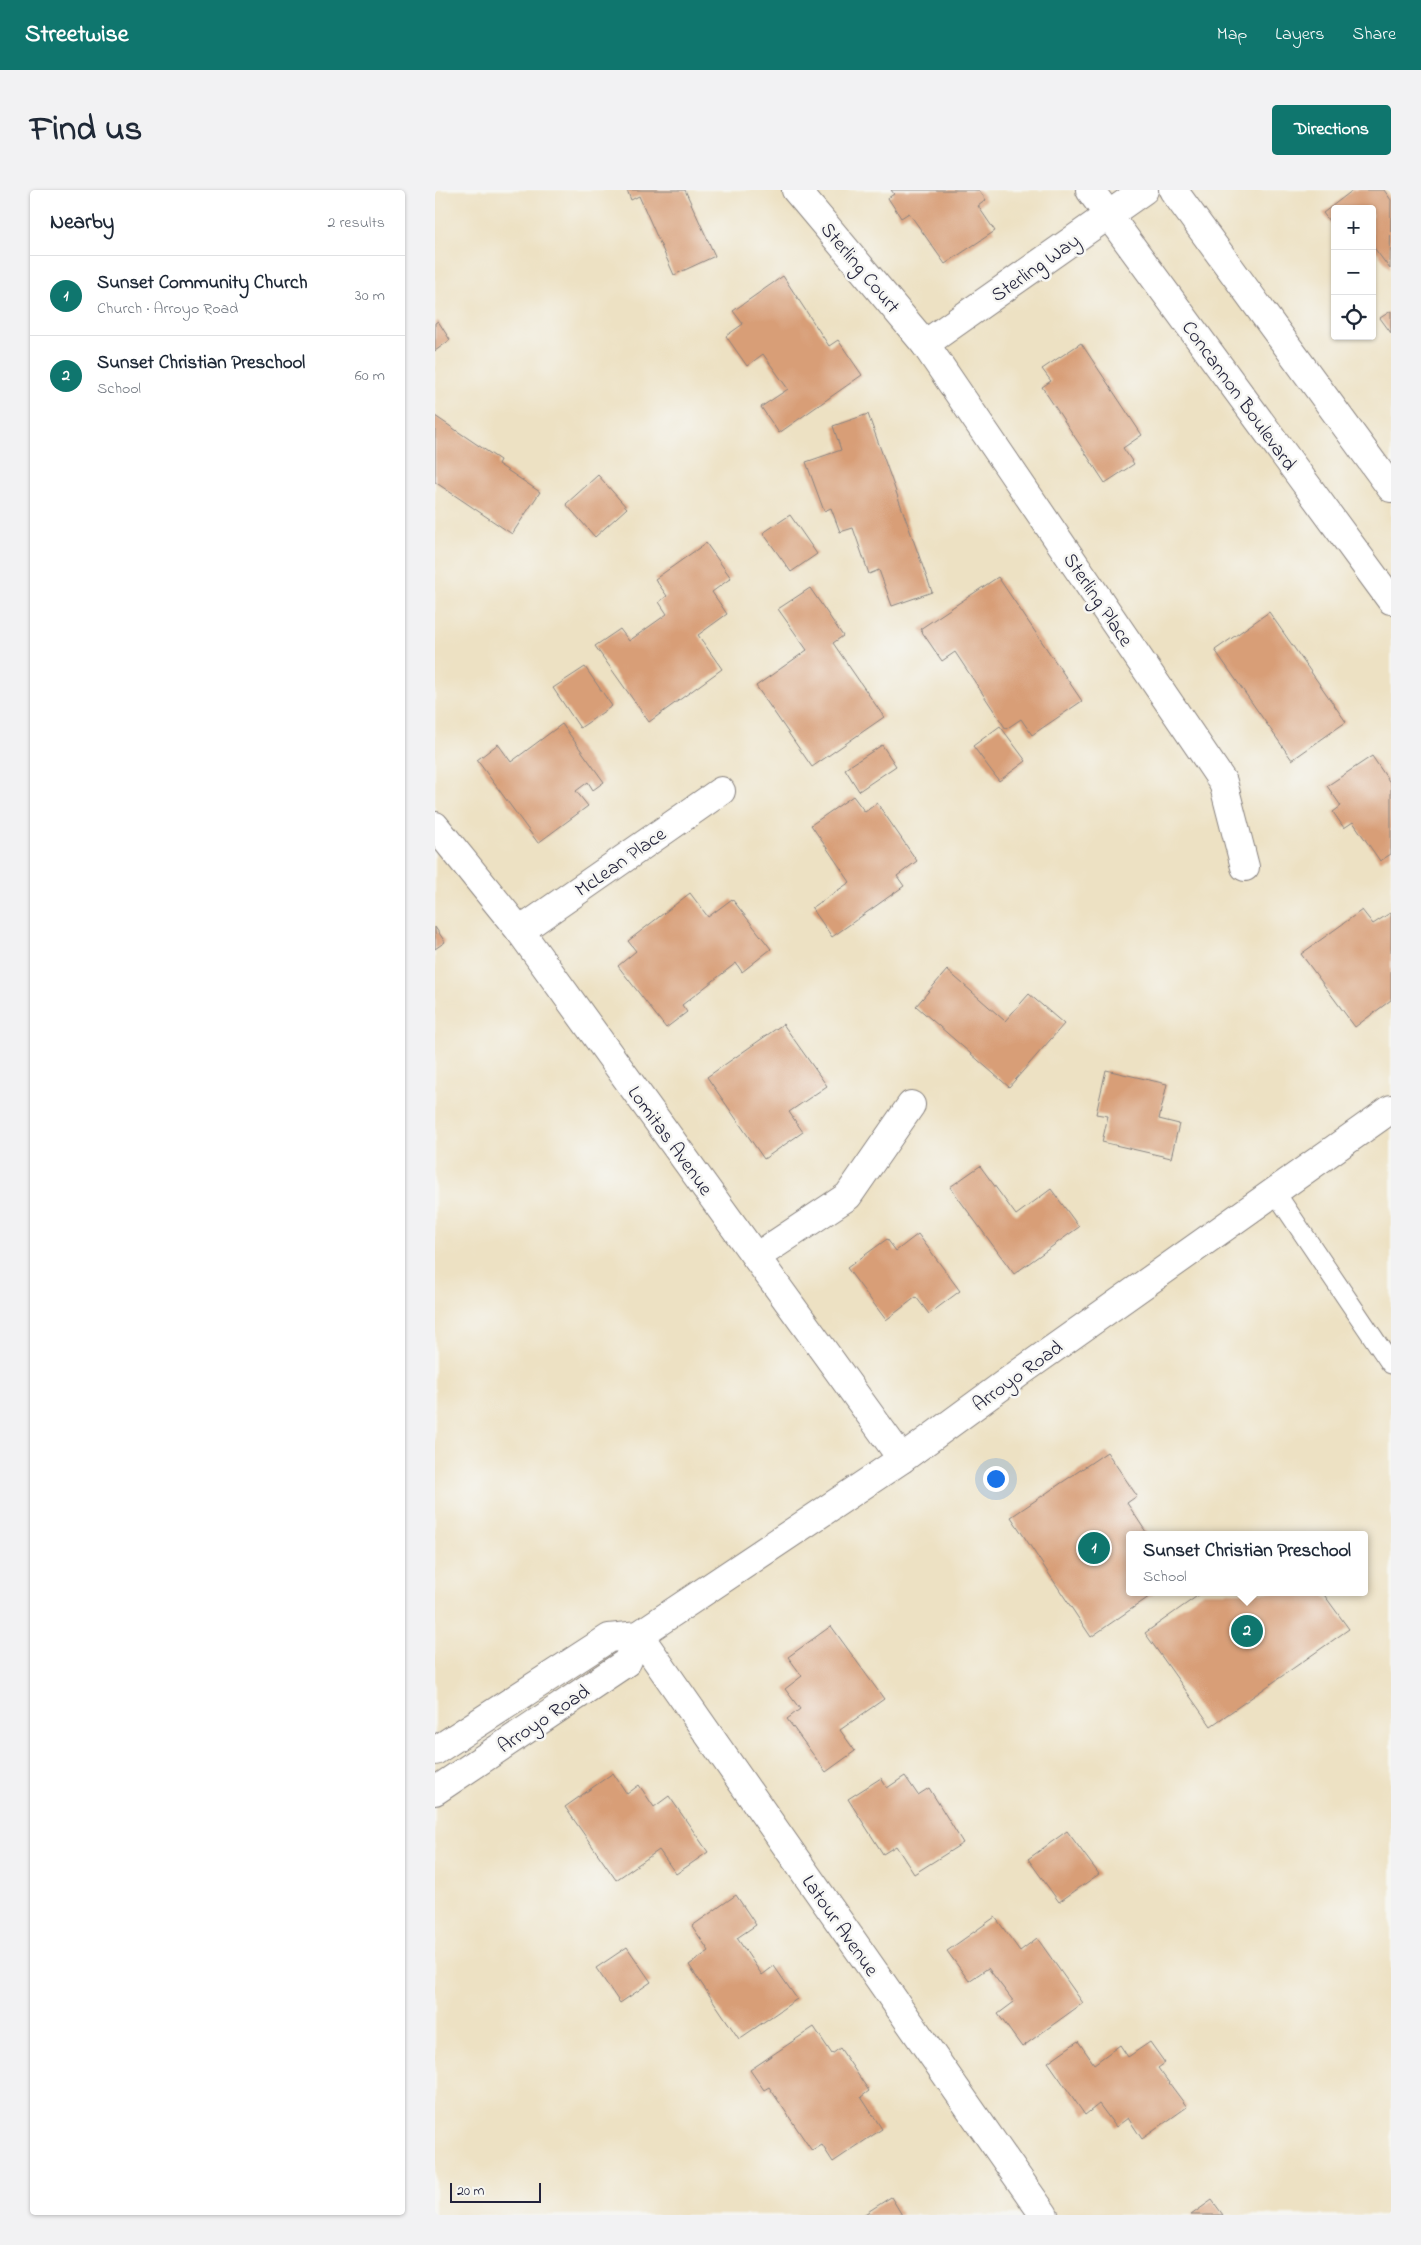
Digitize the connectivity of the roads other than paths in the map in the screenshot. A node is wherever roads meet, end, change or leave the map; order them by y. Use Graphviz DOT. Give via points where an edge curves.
graph roads {
  1 [pos="797,190"];
  2 [pos="1090,190"];
  3 [pos="1144,190"];
  4 [pos="1173,190"];
  5 [pos="1108,215"];
  6 [pos="925,344"];
  7 [pos="1391,488"];
  8 [pos="1391,600"];
  9 [pos="721,791"];
  10 [pos="435,826"];
  11 [pos="1245,867"];
  12 [pos="520,931"];
  13 [pos="911,1105"];
  14 [pos="1391,1109"];
  15 [pos="1275,1192"];
  16 [pos="756,1257"];
  17 [pos="1391,1364"];
  18 [pos="902,1459"];
  19 [pos="639,1635"];
  20 [pos="435,1751"];
  21 [pos="435,1791"];
  22 [pos="1044,2215"];
  1 -- 6 [label="street, Sterling Court"];
  2 -- 5 [label="street, Concannon Boulevard"];
  3 -- 5 [label="street, Sterling Way"];
  4 -- 7 [label="street"];
  5 -- 6 [label="street, Sterling Way"];
  5 -- 8 [label="street, Concannon Boulevard"];
  6 -- 11 [label="street, Sterling Place" via="1223,782"];
  9 -- 12 [label="street, McLean Place"];
  10 -- 12 [label="street, Lomitas Avenue"];
  12 -- 16 [label="street, Lomitas Avenue"];
  13 -- 16 [label="street" via="848,1196"];
  14 -- 15 [label="street, Arroyo Road"];
  15 -- 17 [label="lane"];
  15 -- 18 [label="street, Arroyo Road"];
  16 -- 18 [label="street, Lomitas Avenue"];
  18 -- 19 [label="street, Arroyo Road"];
  19 -- 20 [label="street, Arroyo Road" via="609,1638"];
  19 -- 21 [label="street, Arroyo Road" via="627,1662"];
  19 -- 22 [label="street, Latour Avenue"];
}
